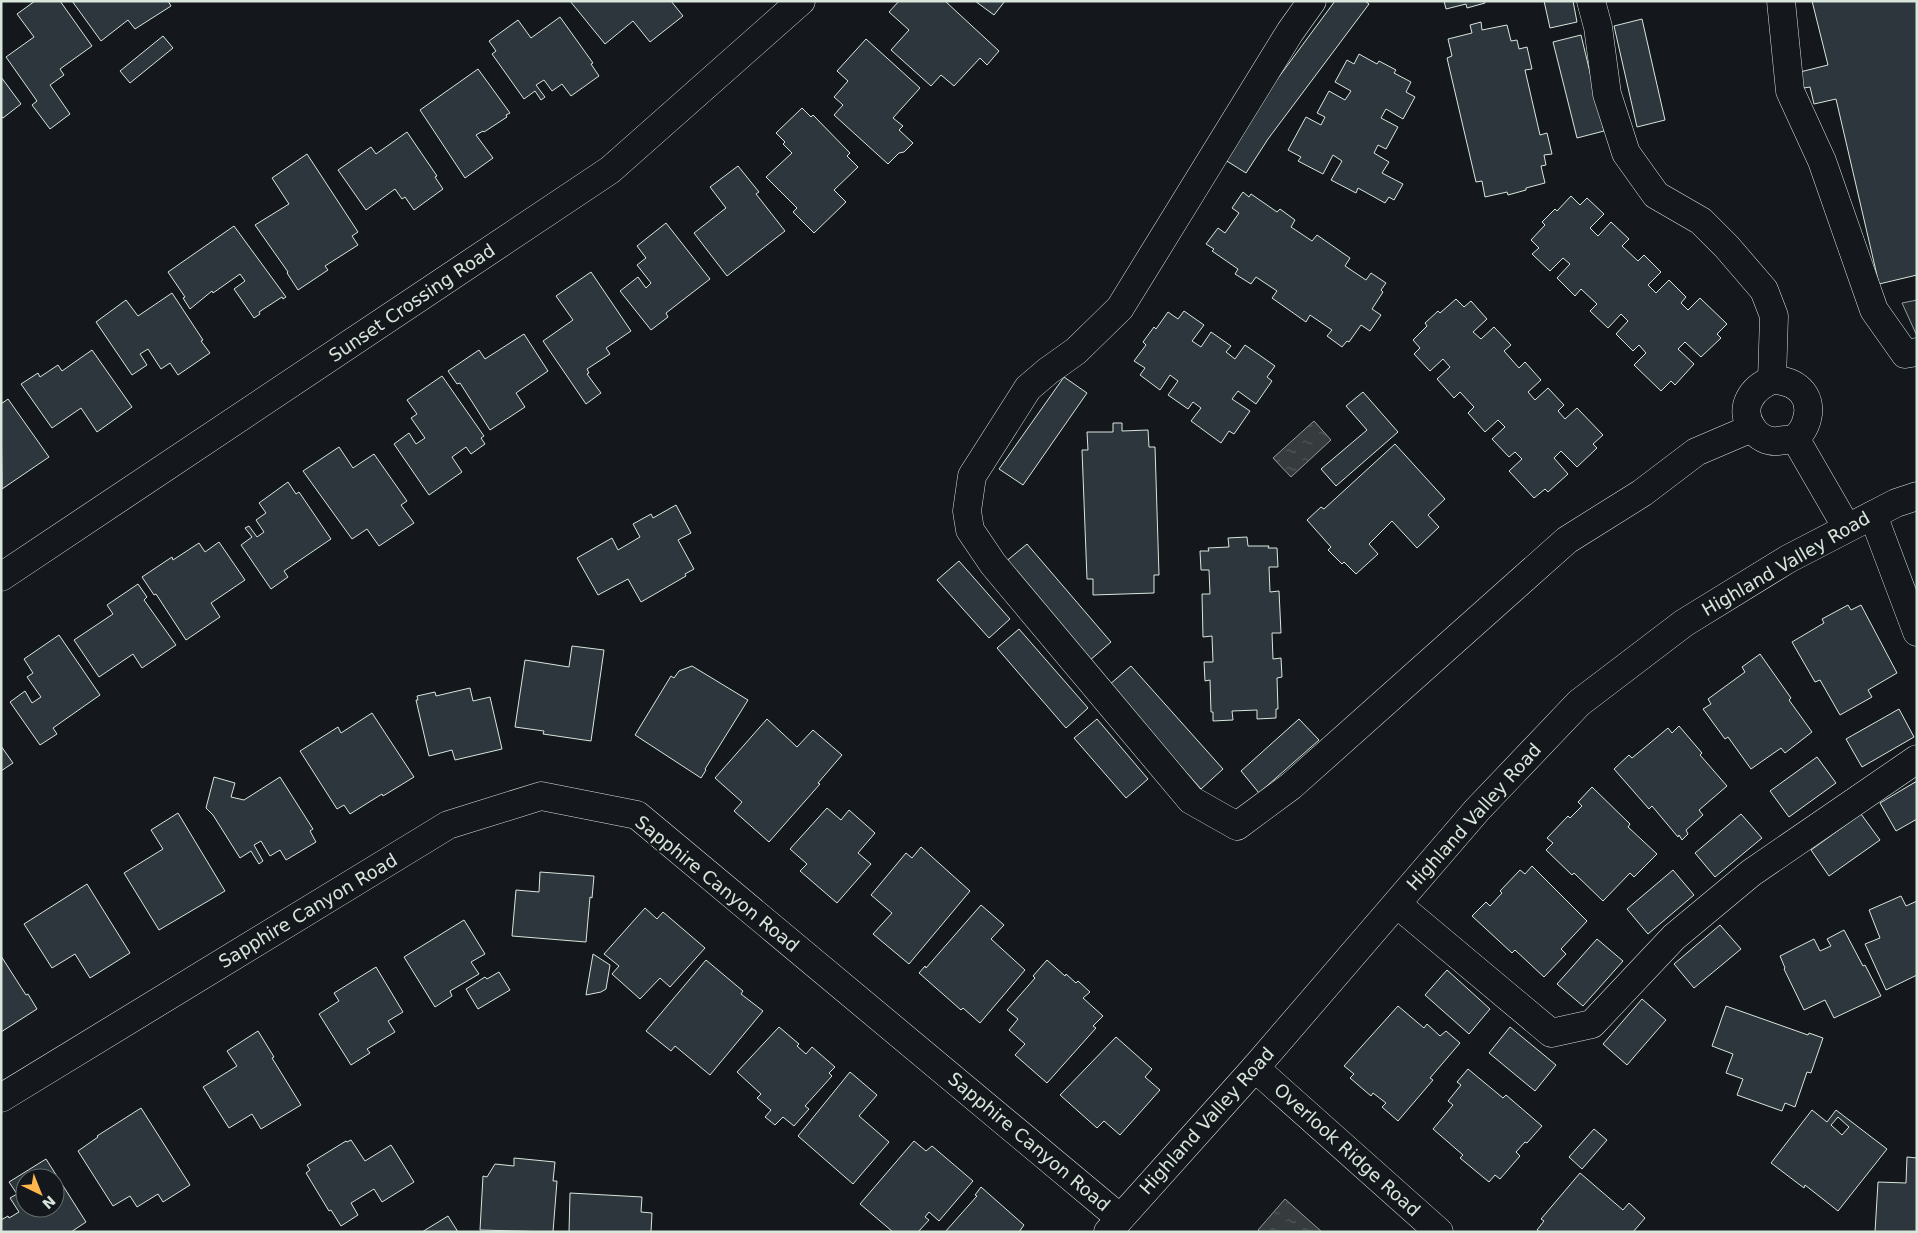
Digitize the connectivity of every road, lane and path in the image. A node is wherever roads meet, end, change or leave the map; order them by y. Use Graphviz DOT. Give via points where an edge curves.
graph roads {
  1 [pos="801,1"];
  2 [pos="1312,1"];
  3 [pos="1591,1"];
  4 [pos="1781,1"];
  5 [pos="1917,352"];
  6 [pos="1772,380"];
  7 [pos="1752,428"];
  8 [pos="1795,438"];
  9 [pos="1917,496"];
  10 [pos="1873,515"];
  11 [pos="1848,528"];
  12 [pos="1,577"];
  13 [pos="1917,632"];
  14 [pos="1917,759"];
  15 [pos="1397,904"];
  16 [pos="1255,1068"];
  17 [pos="1,1098"];
  18 [pos="1114,1225"];
  19 [pos="1440,1232"];
  1 -- 12 [label="street, Sunset Crossing Road" via="610,170"];
  2 -- 7 [label="street" via="1120,308 1076,351 1028,388 972,476 969,493 970,530 993,564 1191,800 1237,826 1291,786 1567,540 1642,494 1696,452"];
  3 -- 6 [label="street" via="1607,94 1626,153 1656,195 1701,221 1764,290 1774,316"];
  4 -- 5 [label="street" via="1790,91 1822,161 1874,310 1905,354"];
  6 -- 7 [label="street" via="1760,385 1747,405 1747,417"];
  6 -- 8 [label="street" via="1784,380 1804,394 1808,417"];
  7 -- 8 [label="street" via="1771,442"];
  8 -- 11 [label="street"];
  9 -- 10 [label="street, Highland Valley Road"];
  10 -- 11 [label="street, Highland Valley Road"];
  10 -- 13 [label="street"];
  11 -- 15 [label="street, Highland Valley Road" via="1788,559 1684,623 1579,703 1477,810"];
  14 -- 15 [label="street" via="1751,873 1674,937 1592,1024 1551,1034"];
  15 -- 16 [label="street, Highland Valley Road"];
  16 -- 18 [label="street, Highland Valley Road"];
  16 -- 19 [label="street, Overlook Ridge Road"];
  17 -- 18 [label="street, Sapphire Canyon Road" via="448,825 541,796 637,815"];
}
